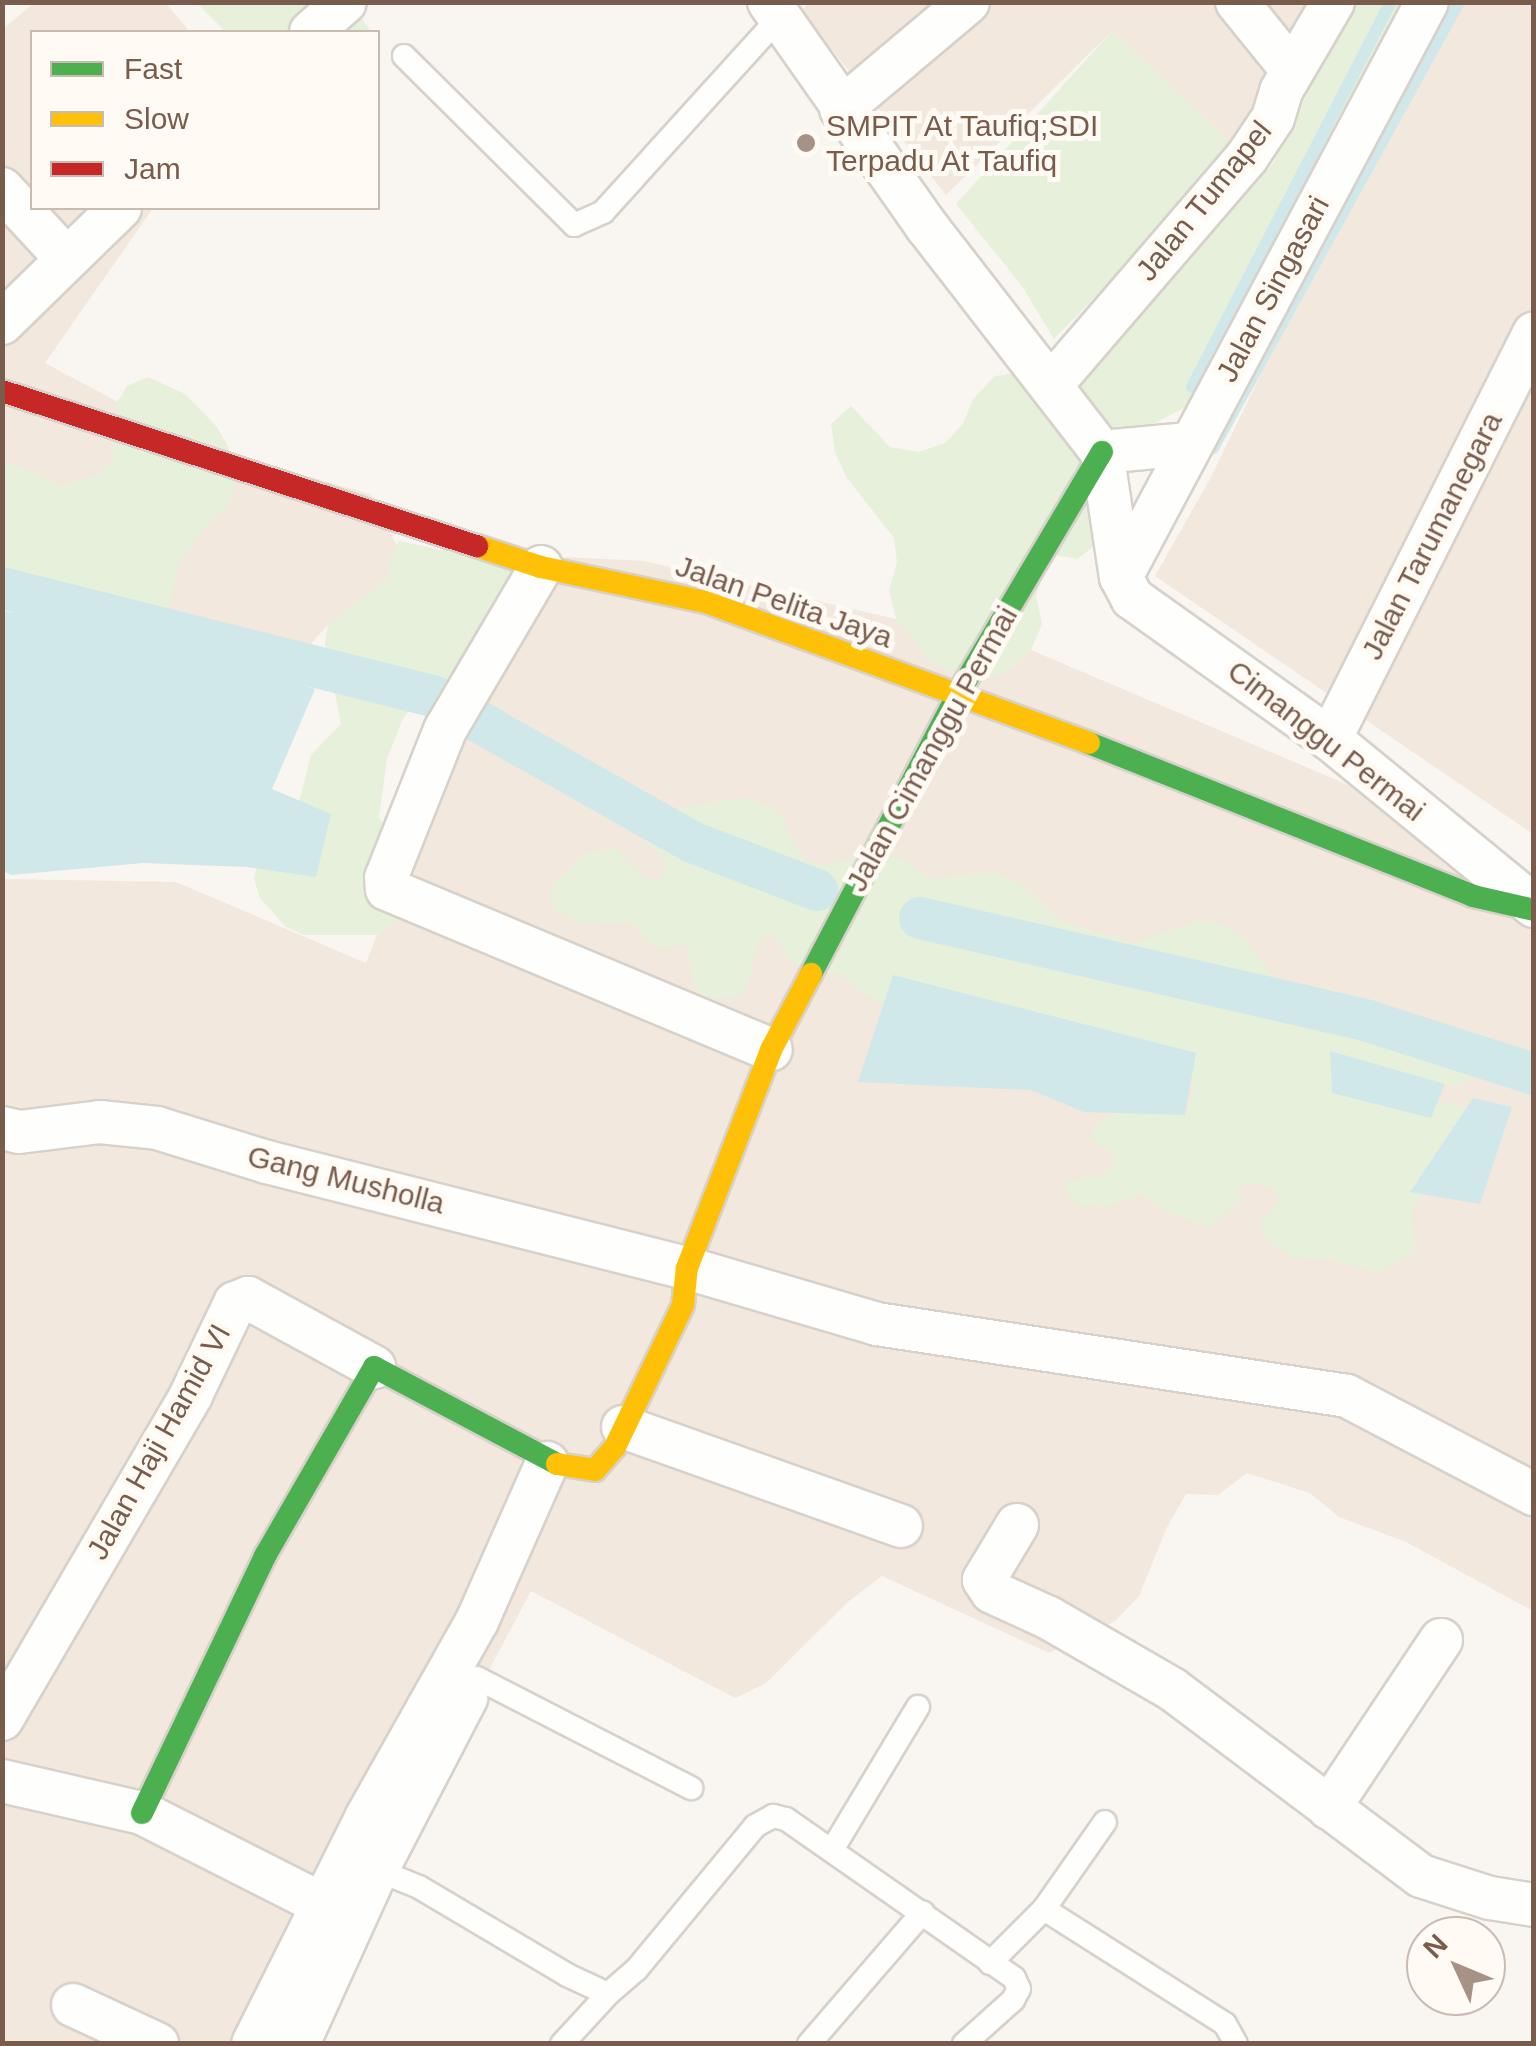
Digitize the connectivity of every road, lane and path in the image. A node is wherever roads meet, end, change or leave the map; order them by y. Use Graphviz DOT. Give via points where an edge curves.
graph roads {
  1 [pos="345,2"];
  2 [pos="968,2"];
  3 [pos="1237,2"];
  4 [pos="1333,2"];
  5 [pos="1427,2"];
  6 [pos="774,10"];
  7 [pos="314,30"];
  8 [pos="404,56"];
  9 [pos="1292,70"];
  10 [pos="841,109"];
  11 [pos="2,189"];
  12 [pos="118,210"];
  13 [pos="65,258"];
  14 [pos="2,323"];
  15 [pos="1534,333"];
  16 [pos="1051,385"];
  17 [pos="2,391"];
  18 [pos="1186,445"];
  19 [pos="1102,452"];
  20 [pos="542,568"];
  21 [pos="1121,577"];
  22 [pos="956,696"];
  23 [pos="1330,739"];
  24 [pos="1534,908"];
  25 [pos="772,1050"];
  26 [pos="2,1128"];
  27 [pos="687,1268"];
  28 [pos="374,1367"];
  29 [pos="622,1427"];
  30 [pos="559,1465"];
  31 [pos="1534,1494"];
  32 [pos="901,1526"];
  33 [pos="1017,1526"];
  34 [pos="1441,1640"];
  35 [pos="476,1678"];
  36 [pos="918,1707"];
  37 [pos="2,1718"];
  38 [pos="2,1781"];
  39 [pos="691,1788"];
  40 [pos="1329,1808"];
  41 [pos="142,1813"];
  42 [pos="1105,1822"];
  43 [pos="832,1850"];
  44 [pos="377,1870"];
  45 [pos="1534,1904"];
  46 [pos="323,1905"];
  47 [pos="1044,1909"];
  48 [pos="923,1912"];
  49 [pos="990,1964"];
  50 [pos="608,1994"];
  51 [pos="73,2005"];
  52 [pos="157,2044"];
  53 [pos="253,2044"];
  54 [pos="298,2044"];
  55 [pos="562,2044"];
  56 [pos="809,2044"];
  57 [pos="964,2044"];
  58 [pos="1236,2044"];
  1 -- 7 [label="street"];
  2 -- 10 [label="street"];
  3 -- 9 [label="street"];
  4 -- 9 [label="street, Jalan Tumapel"];
  5 -- 18 [label="street, Jalan Singasari"];
  6 -- 8 [label="lane" via="603,212 574,225"];
  6 -- 10 [label="street"];
  9 -- 16 [label="street, Jalan Tumapel" via="1273,118 1247,157"];
  10 -- 16 [label="street"];
  11 -- 13 [label="street"];
  12 -- 13 [label="street"];
  13 -- 14 [label="street"];
  15 -- 23 [label="street, Jalan Tarumanegara"];
  16 -- 19 [label="street"];
  17 -- 20 [label="street, Jalan Pelita Jaya"];
  18 -- 19 [label="street"];
  18 -- 21 [label="street, Jalan Singasari"];
  19 -- 21 [label="street"];
  19 -- 22 [label="street, Jalan Cimanggu Permai"];
  20 -- 22 [label="street, Jalan Pelita Jaya" via="706,602"];
  20 -- 25 [label="street" via="445,730 386,878 388,889"];
  21 -- 23 [label="street, Cimanggu Permai" via="1132,598"];
  22 -- 24 [label="street, Jalan Pelita Jaya" via="1474,896"];
  22 -- 25 [label="street, Jalan Cimanggu Permai"];
  23 -- 24 [label="street, Cimanggu Permai"];
  25 -- 27 [label="street, Jalan Cimanggu Permai"];
  26 -- 27 [label="street, Gang Musholla" via="19,1132 100,1122 156,1128"];
  27 -- 29 [label="street, Jalan Cimanggu Permai" via="683,1305"];
  27 -- 31 [label="street, Gang Musholla" via="877,1324 1347,1396"];
  28 -- 30 [label="street"];
  28 -- 37 [label="street, Jalan Haji Hamid VI" via="248,1298 235,1303 191,1395"];
  28 -- 41 [label="street" via="265,1556"];
  29 -- 30 [label="street, Jalan Cimanggu Permai" via="616,1447 595,1470"];
  29 -- 32 [label="street"];
  30 -- 35 [label="street"];
  30 -- 46 [label="street"];
  33 -- 40 [label="street" via="984,1580 986,1588 1172,1689"];
  34 -- 40 [label="street"];
  35 -- 39 [label="lane"];
  35 -- 44 [label="street"];
  36 -- 43 [label="lane"];
  38 -- 41 [label="street"];
  40 -- 45 [label="street" via="1421,1876"];
  41 -- 46 [label="street"];
  42 -- 47 [label="lane"];
  43 -- 48 [label="lane"];
  43 -- 50 [label="lane" via="786,1818 760,1822 636,1970"];
  44 -- 50 [label="lane"];
  44 -- 54 [label="street"];
  46 -- 53 [label="street"];
  47 -- 49 [label="lane"];
  47 -- 58 [label="lane" via="1225,2024"];
  48 -- 49 [label="lane"];
  48 -- 56 [label="lane"];
  49 -- 57 [label="lane" via="1014,1978 1019,1989"];
  50 -- 55 [label="lane"];
  51 -- 52 [label="street"];
}
